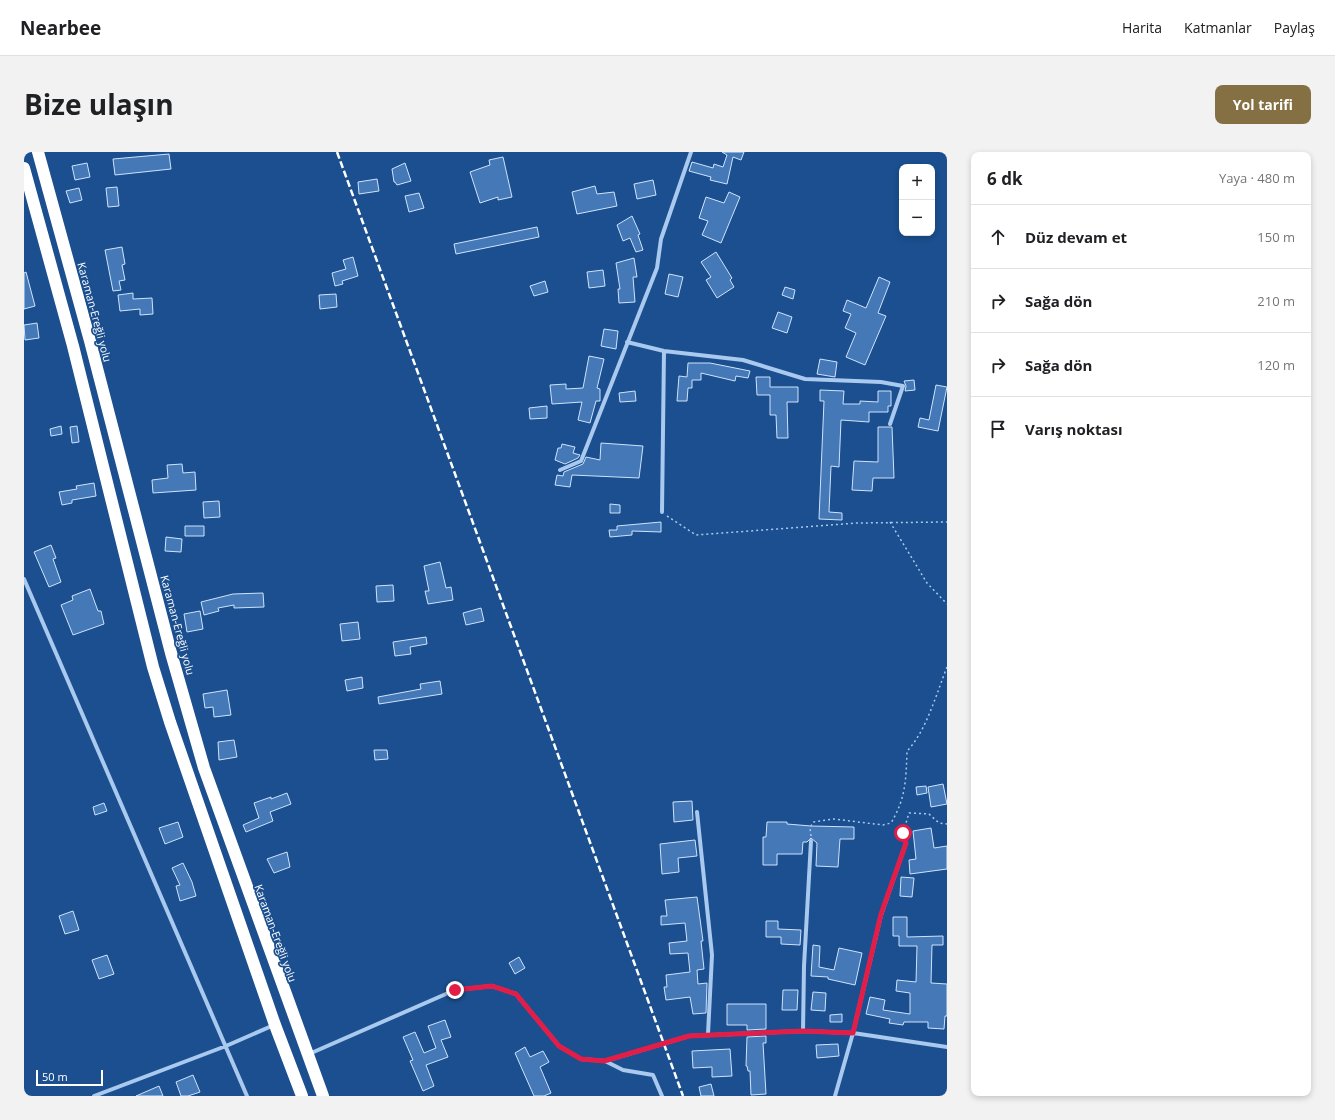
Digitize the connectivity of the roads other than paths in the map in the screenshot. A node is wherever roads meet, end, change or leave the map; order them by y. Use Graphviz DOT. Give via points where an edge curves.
graph roads {
  1 [pos="38,152"];
  2 [pos="691,152"];
  3 [pos="24,168"];
  4 [pos="627,342"];
  5 [pos="664,351"];
  6 [pos="890,424"];
  7 [pos="560,470"];
  8 [pos="662,512"];
  9 [pos="24,579"];
  10 [pos="697,812"];
  11 [pos="811,841"];
  12 [pos="906,843"];
  13 [pos="275,1025"];
  14 [pos="803,1031"];
  15 [pos="853,1033"];
  16 [pos="708,1034"];
  17 [pos="226,1046"];
  18 [pos="947,1047"];
  19 [pos="306,1055"];
  20 [pos="604,1061"];
  21 [pos="94,1096"];
  22 [pos="247,1096"];
  23 [pos="302,1096"];
  24 [pos="323,1096"];
  25 [pos="662,1096"];
  26 [pos="835,1096"];
  1 -- 19 [label="highway, Karaman-Ereğli yolu" via="204,768"];
  2 -- 4 [label="street" via="661,239 656,268"];
  3 -- 13 [label="highway" via="73,346 153,666 187,775"];
  4 -- 5 [label="street"];
  4 -- 7 [label="street" via="581,461"];
  5 -- 6 [label="street" via="743,360 805,379 881,382 903,386"];
  5 -- 8 [label="street"];
  9 -- 17 [label="street"];
  10 -- 16 [label="street" via="712,955"];
  11 -- 14 [label="street"];
  12 -- 15 [label="street" via="881,914"];
  13 -- 17 [label="street"];
  13 -- 23 [label="highway"];
  14 -- 15 [label="street"];
  14 -- 16 [label="street"];
  15 -- 18 [label="street"];
  15 -- 26 [label="street"];
  16 -- 20 [label="street" via="677,1038"];
  17 -- 21 [label="street"];
  17 -- 22 [label="street"];
  19 -- 20 [label="street" via="455,990 492,986 516,994 559,1046 581,1059"];
  19 -- 24 [label="highway, Karaman-Ereğli yolu"];
  20 -- 25 [label="street" via="623,1070 653,1075"];
}
